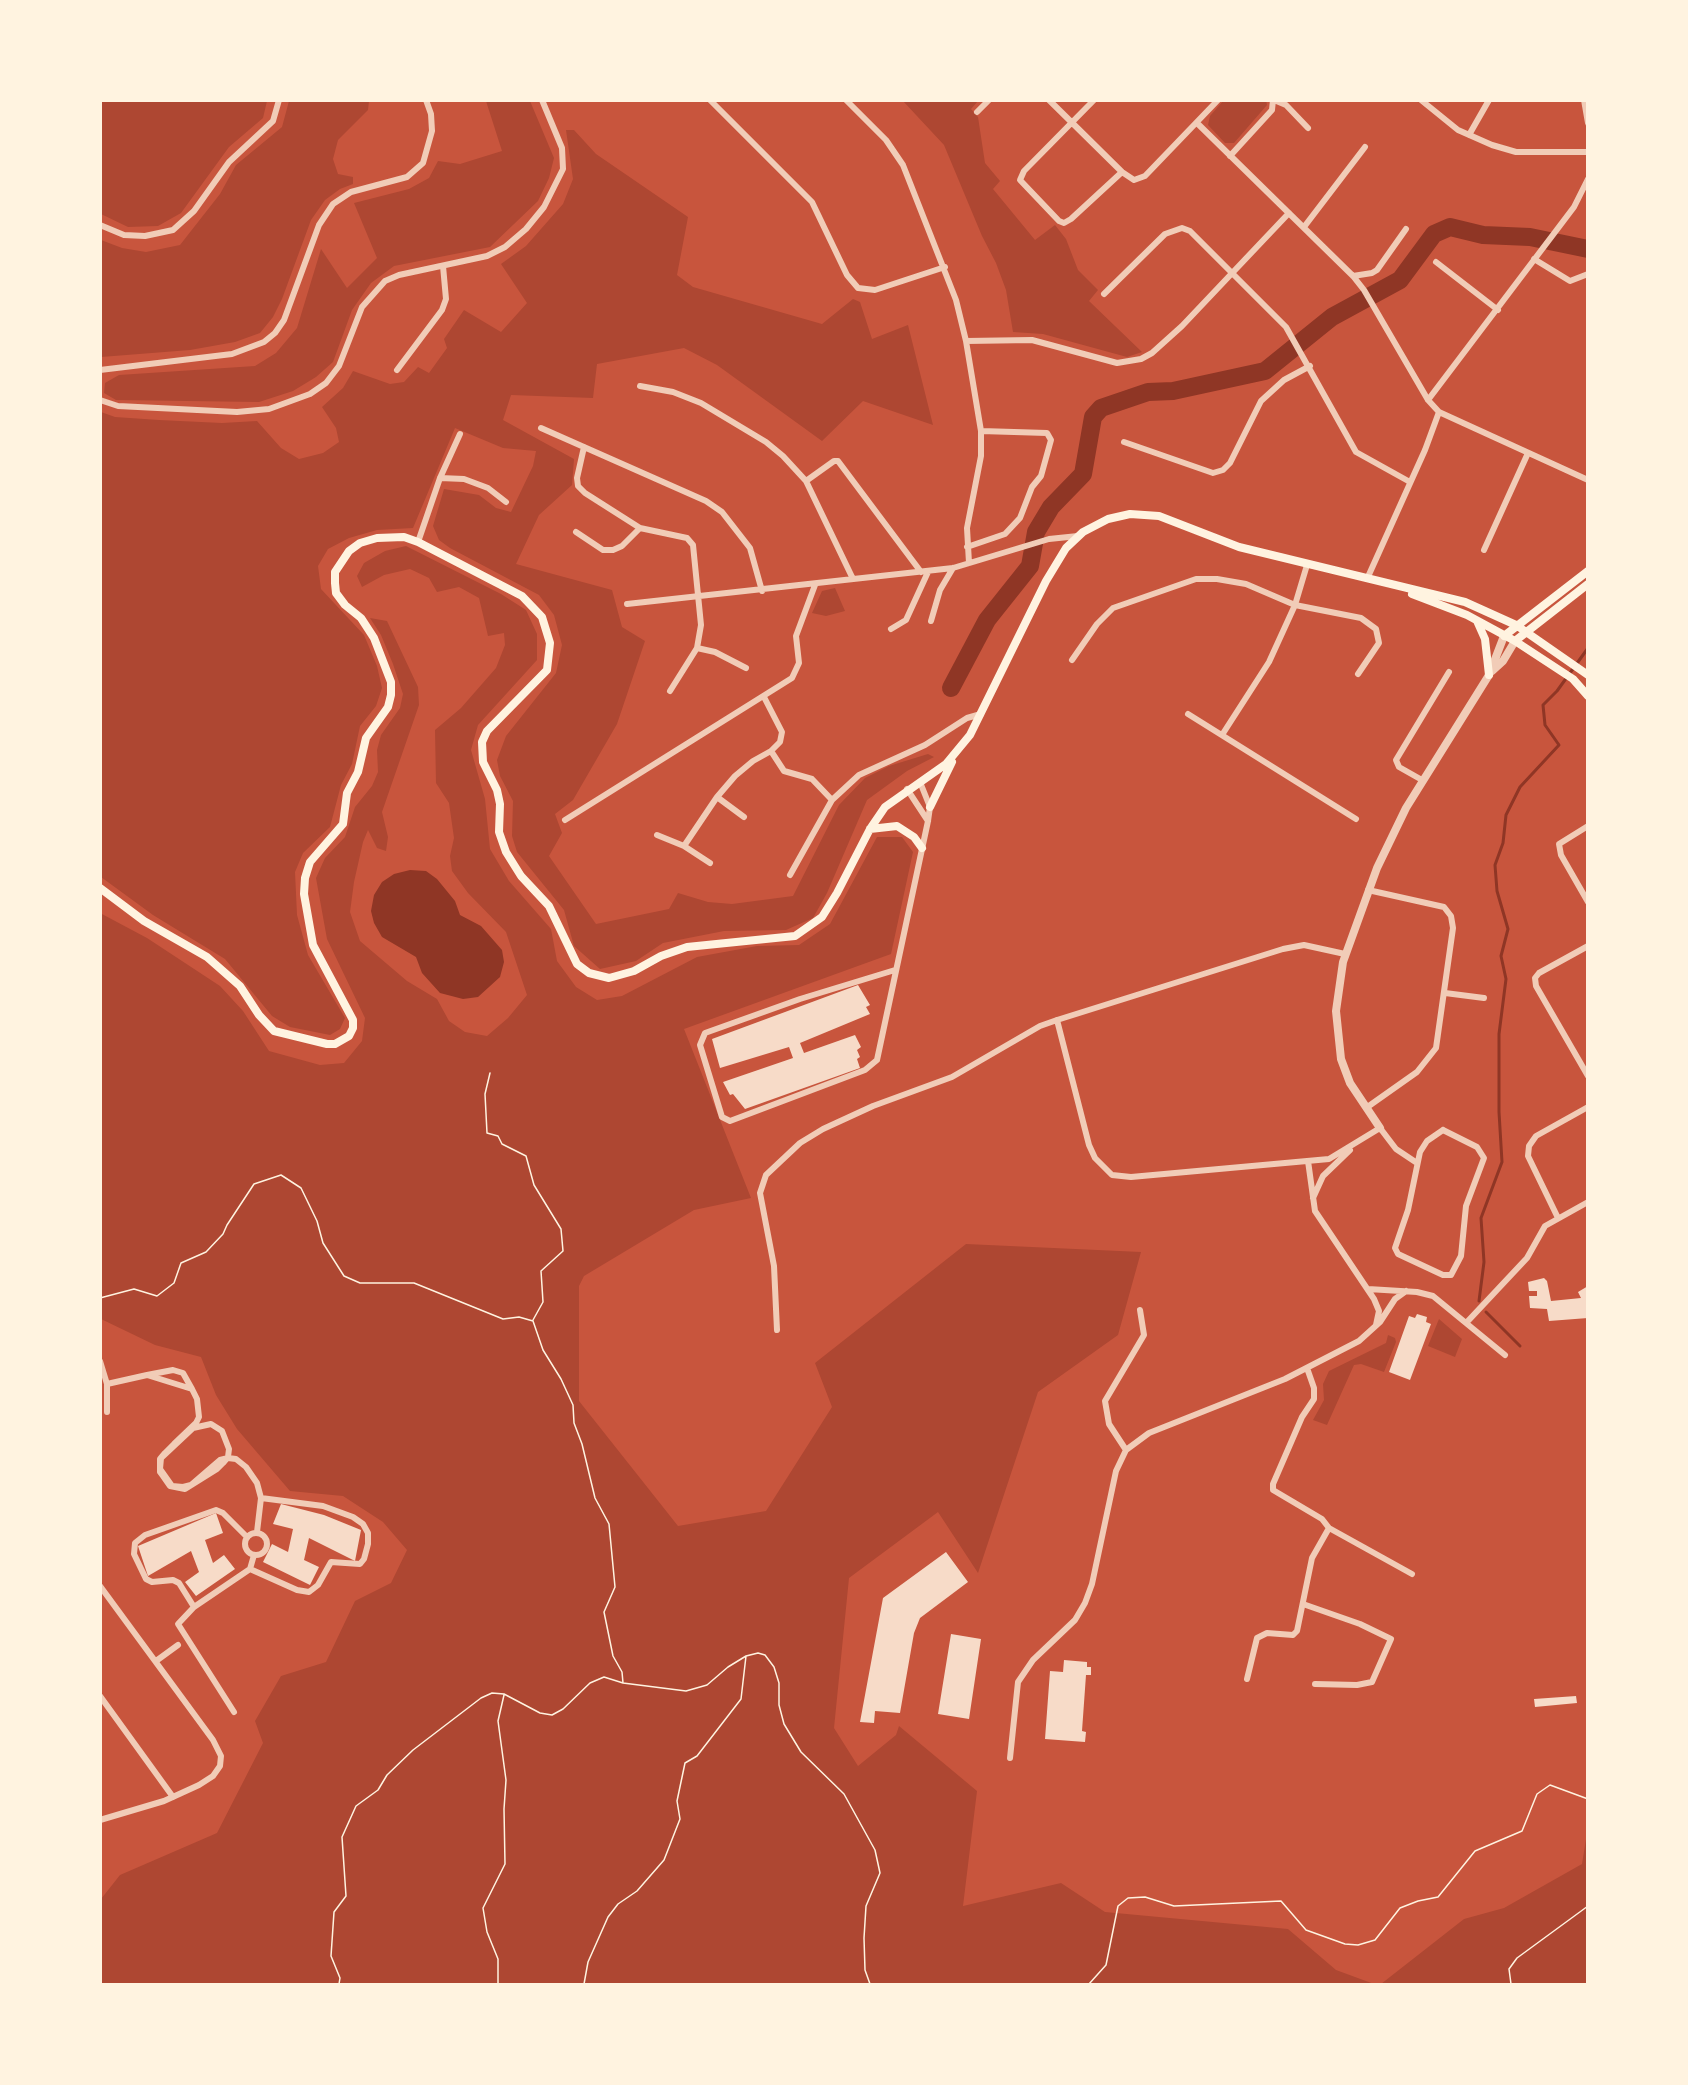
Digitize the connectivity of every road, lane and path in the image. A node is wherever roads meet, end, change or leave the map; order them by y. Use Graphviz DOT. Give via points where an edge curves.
graph roads {
  1 [pos="279,100"];
  2 [pos="426,100"];
  3 [pos="542,100"];
  4 [pos="710,100"];
  5 [pos="846,100"];
  6 [pos="989,100"];
  7 [pos="1049,100"];
  8 [pos="1094,100"];
  9 [pos="1218,100"];
  10 [pos="1273,100"];
  11 [pos="1421,100"];
  12 [pos="1489,100"];
  13 [pos="1584,100"];
  14 [pos="977,112"];
  15 [pos="1072,123"];
  16 [pos="1197,123"];
  17 [pos="1587,123"];
  18 [pos="1308,128"];
  19 [pos="1469,135"];
  20 [pos="1365,147"];
  21 [pos="1587,152"];
  22 [pos="1230,156"];
  23 [pos="1122,172"];
  24 [pos="1587,179"];
  25 [pos="1289,213"];
  26 [pos="100,225"];
  27 [pos="1304,227"];
  28 [pos="1406,229"];
  29 [pos="1534,259"];
  30 [pos="1436,262"];
  31 [pos="442,266"];
  32 [pos="945,267"];
  33 [pos="1233,273"];
  34 [pos="1587,274"];
  35 [pos="1353,276"];
  36 [pos="1104,294"];
  37 [pos="1498,310"];
  38 [pos="966,341"];
  39 [pos="1310,366"];
  40 [pos="100,370"];
  41 [pos="397,370"];
  42 [pos="640,386"];
  43 [pos="100,400"];
  44 [pos="1428,400"];
  45 [pos="1439,412"];
  46 [pos="541,428"];
  47 [pos="981,430"];
  48 [pos="460,434"];
  49 [pos="1124,441"];
  50 [pos="584,447"];
  51 [pos="1528,453"];
  52 [pos="440,478"];
  53 [pos="1587,480"];
  54 [pos="806,481"];
  55 [pos="1410,482"];
  56 [pos="506,502"];
  57 [pos="640,528"];
  58 [pos="576,532"];
  59 [pos="1077,536"];
  60 [pos="418,542"];
  61 [pos="967,547"];
  62 [pos="1484,550"];
  63 [pos="969,563"];
  64 [pos="1307,565"];
  65 [pos="953,568"];
  66 [pos="1587,571"];
  67 [pos="924,572"];
  68 [pos="853,579"];
  69 [pos="1367,579"];
  70 [pos="1587,584"];
  71 [pos="815,585"];
  72 [pos="1395,586"];
  73 [pos="762,591"];
  74 [pos="699,597"];
  75 [pos="627,604"];
  76 [pos="1295,605"];
  77 [pos="1477,620"];
  78 [pos="931,621"];
  79 [pos="1516,625"];
  80 [pos="891,629"];
  81 [pos="1526,632"];
  82 [pos="1504,636"];
  83 [pos="1515,641"];
  84 [pos="697,648"];
  85 [pos="1071,660"];
  86 [pos="746,668"];
  87 [pos="1449,672"];
  88 [pos="1358,674"];
  89 [pos="1490,674"];
  90 [pos="1587,675"];
  91 [pos="670,691"];
  92 [pos="1587,696"];
  93 [pos="764,697"];
  94 [pos="982,713"];
  95 [pos="1188,714"];
  96 [pos="1222,735"];
  97 [pos="771,751"];
  98 [pos="956,754"];
  99 [pos="1422,780"];
  100 [pos="920,782"];
  101 [pos="907,789"];
  102 [pos="717,797"];
  103 [pos="832,800"];
  104 [pos="930,807"];
  105 [pos="744,817"];
  106 [pos="1356,819"];
  107 [pos="565,820"];
  108 [pos="928,821"];
  109 [pos="1587,826"];
  110 [pos="870,829"];
  111 [pos="657,835"];
  112 [pos="684,846"];
  113 [pos="922,848"];
  114 [pos="710,863"];
  115 [pos="790,875"];
  116 [pos="100,888"];
  117 [pos="1368,890"];
  118 [pos="1587,902"];
  119 [pos="1587,945"];
  120 [pos="1345,954"];
  121 [pos="895,970"];
  122 [pos="1445,993"];
  123 [pos="1484,998"];
  124 [pos="1057,1020"];
  125 [pos="490,1073"];
  126 [pos="1587,1076"];
  127 [pos="1587,1107"];
  128 [pos="1366,1108"];
  129 [pos="1380,1128"];
  130 [pos="1354,1145"];
  131 [pos="1308,1161"];
  132 [pos="1418,1163"];
  133 [pos="1312,1200"];
  134 [pos="1587,1202"];
  135 [pos="1558,1218"];
  136 [pos="1368,1288"];
  137 [pos="1407,1291"];
  138 [pos="100,1298"];
  139 [pos="1140,1310"];
  140 [pos="533,1321"];
  141 [pos="1467,1322"];
  142 [pos="777,1330"];
  143 [pos="1373,1331"];
  144 [pos="1505,1355"];
  145 [pos="100,1361"];
  146 [pos="1307,1368"];
  147 [pos="147,1375"];
  148 [pos="107,1384"];
  149 [pos="192,1389"];
  150 [pos="107,1412"];
  151 [pos="1126,1450"];
  152 [pos="261,1498"];
  153 [pos="1329,1528"];
  154 [pos="256,1532"];
  155 [pos="247,1537"];
  156 [pos="254,1555"];
  157 [pos="250,1569"];
  158 [pos="1412,1574"];
  159 [pos="100,1586"];
  160 [pos="1303,1604"];
  161 [pos="194,1607"];
  162 [pos="178,1645"];
  163 [pos="746,1656"];
  164 [pos="156,1661"];
  165 [pos="1247,1679"];
  166 [pos="623,1683"];
  167 [pos="1315,1684"];
  168 [pos="504,1694"];
  169 [pos="100,1696"];
  170 [pos="234,1712"];
  171 [pos="1010,1758"];
  172 [pos="173,1797"];
  173 [pos="1587,1799"];
  174 [pos="100,1820"];
  175 [pos="1587,1906"];
  176 [pos="339,1984"];
  177 [pos="498,1984"];
  178 [pos="584,1984"];
  179 [pos="870,1984"];
  180 [pos="1089,1984"];
  181 [pos="1511,1984"];
  1 -- 26 [label="street" via="273,121 229,162 194,211 173,230 145,236 124,235"];
  2 -- 40 [label="street" via="432,131 423,163 407,177 351,192 333,204 319,225 284,320 275,333 264,342 232,354"];
  3 -- 31 [label="street" via="562,148 563,169 544,207 505,247 487,256"];
  4 -- 32 [label="street" via="812,202 847,275 858,288 875,290"];
  5 -- 32 [label="street" via="886,140 903,165"];
  6 -- 14 [label="street"];
  7 -- 15 [label="street"];
  8 -- 15 [label="street"];
  9 -- 16 [label="street"];
  10 -- 18 [label="street" via="1286,105"];
  10 -- 22 [label="street" via="1272,110"];
  11 -- 19 [label="street"];
  12 -- 19 [label="street"];
  13 -- 17 [label="street"];
  15 -- 23 [label="street"];
  15 -- 23 [label="street" via="1024,171 1020,180 1059,221 1071,219"];
  16 -- 22 [label="street"];
  16 -- 23 [label="street" via="1145,176 1134,180"];
  19 -- 21 [label="street" via="1516,152"];
  20 -- 27 [label="street"];
  22 -- 25 [label="street"];
  24 -- 29 [label="street" via="1574,207"];
  25 -- 27 [label="street"];
  25 -- 33 [label="street"];
  27 -- 35 [label="street"];
  28 -- 35 [label="street" via="1377,270"];
  29 -- 34 [label="street" via="1570,281"];
  29 -- 37 [label="street"];
  30 -- 37 [label="street"];
  31 -- 41 [label="street" via="446,299 442,310"];
  31 -- 43 [label="street" via="399,274 372,292 362,307 339,366 326,383 292,402 237,412 118,406"];
  32 -- 38 [label="street"];
  33 -- 36 [label="street" via="1190,231 1174,229"];
  33 -- 38 [label="street" via="1158,348 1129,363 1032,340"];
  33 -- 39 [label="street" via="1286,327"];
  35 -- 44 [label="street"];
  37 -- 44 [label="street"];
  38 -- 47 [label="street"];
  39 -- 49 [label="street" via="1284,380 1261,401 1223,470 1213,473"];
  39 -- 55 [label="street" via="1356,452"];
  42 -- 54 [label="street" via="674,392 716,412 766,442"];
  44 -- 45 [label="street"];
  45 -- 51 [label="street"];
  45 -- 55 [label="street"];
  46 -- 50 [label="street"];
  47 -- 61 [label="street" via="981,456"];
  47 -- 61 [label="street" via="1047,433 1051,440 1041,476 1020,518 1005,534"];
  48 -- 52 [label="street"];
  50 -- 57 [label="street" via="578,486"];
  50 -- 73 [label="street" via="706,501 722,512 750,548"];
  51 -- 53 [label="street"];
  51 -- 62 [label="street"];
  52 -- 56 [label="street" via="464,479 488,488"];
  52 -- 60 [label="street"];
  54 -- 67 [label="street" via="838,461"];
  54 -- 68 [label="street"];
  55 -- 69 [label="street"];
  57 -- 58 [label="street" via="613,550 603,549"];
  57 -- 74 [label="street" via="687,538 693,545"];
  59 -- 63 [label="street" via="1028,544"];
  59 -- 64 [label="main road" via="1108,519 1148,514 1239,547"];
  59 -- 94 [label="main road" via="1057,561"];
  60 -- 110 [label="main road" via="522,596 536,608 546,628 550,657 547,670 488,731 482,742 483,762 497,790 499,832 506,852 521,876 549,906 571,955 589,973 609,978 687,947 795,936 822,917"];
  60 -- 116 [label="main road" via="390,537 360,543 349,551 335,572 336,593 368,626 391,682 388,707 366,738 358,772 347,793 343,824 309,862 304,878 313,945 353,1020 349,1036 327,1044 274,1031 240,986 207,957 144,921"];
  61 -- 63 [label="street"];
  63 -- 65 [label="street"];
  64 -- 69 [label="main road"];
  64 -- 76 [label="street"];
  65 -- 67 [label="street"];
  65 -- 78 [label="street" via="940,590"];
  66 -- 79 [label="main road"];
  67 -- 68 [label="street"];
  67 -- 80 [label="street" via="906,620"];
  68 -- 71 [label="street"];
  69 -- 72 [label="main road"];
  70 -- 81 [label="main road"];
  71 -- 73 [label="street"];
  71 -- 93 [label="street" via="796,636 797,670 792,678"];
  72 -- 77 [label="main road"];
  72 -- 79 [label="main road" via="1465,602"];
  73 -- 74 [label="street"];
  74 -- 75 [label="street"];
  74 -- 84 [label="street" via="701,625"];
  76 -- 85 [label="street" via="1246,584 1196,579 1113,608"];
  76 -- 88 [label="street" via="1361,618 1376,629 1379,643"];
  76 -- 96 [label="street" via="1269,662"];
  77 -- 82 [label="main road"];
  77 -- 89 [label="main road" via="1485,639"];
  79 -- 81 [label="main road"];
  79 -- 82 [label="main road"];
  81 -- 83 [label="main road"];
  81 -- 90 [label="main road"];
  82 -- 83 [label="main road"];
  82 -- 89 [label="street"];
  83 -- 89 [label="street" via="1503,662"];
  83 -- 92 [label="main road" via="1573,679"];
  84 -- 86 [label="street" via="723,655"];
  84 -- 91 [label="street"];
  87 -- 99 [label="street" via="1395,760 1399,767"];
  89 -- 99 [label="street"];
  93 -- 97 [label="street" via="782,732 780,742"];
  93 -- 107 [label="street"];
  94 -- 98 [label="main road"];
  94 -- 103 [label="street" via="859,775"];
  95 -- 96 [label="street"];
  96 -- 106 [label="street"];
  97 -- 102 [label="street" via="753,761"];
  97 -- 103 [label="street" via="784,771 812,779"];
  98 -- 100 [label="main road"];
  98 -- 104 [label="main road"];
  99 -- 117 [label="street"];
  100 -- 101 [label="main road"];
  100 -- 104 [label="street"];
  101 -- 108 [label="street"];
  101 -- 110 [label="main road" via="885,807"];
  102 -- 105 [label="street"];
  102 -- 112 [label="street"];
  103 -- 115 [label="street"];
  104 -- 108 [label="street"];
  108 -- 113 [label="street"];
  109 -- 118 [label="street" via="1559,844"];
  110 -- 113 [label="main road" via="897,826"];
  111 -- 112 [label="street"];
  112 -- 114 [label="street"];
  113 -- 121 [label="street"];
  117 -- 120 [label="street"];
  117 -- 122 [label="street" via="1439,905 1449,911 1453,928"];
  119 -- 126 [label="street" via="1535,978"];
  120 -- 124 [label="street" via="1304,945"];
  120 -- 128 [label="street" via="1337,1001 1337,1037 1344,1071"];
  121 -- 121 [label="street" via="877,1060 865,1070 730,1121 722,1117 700,1045 705,1033"];
  122 -- 123 [label="street"];
  122 -- 128 [label="street" via="1439,1037 1430,1058 1417,1072"];
  124 -- 131 [label="street" via="1089,1145 1095,1158 1112,1175 1131,1177"];
  124 -- 142 [label="street" via="952,1077 823,1128 800,1143 766,1175 760,1193 774,1266"];
  125 -- 140 [label="path" via="485,1094 487,1133 498,1136 502,1144 526,1156 534,1185 561,1229 563,1251 541,1272 543,1302"];
  127 -- 135 [label="street" via="1536,1136 1529,1146 1528,1156"];
  128 -- 129 [label="street"];
  129 -- 130 [label="street"];
  129 -- 132 [label="street" via="1396,1149"];
  130 -- 131 [label="street" via="1329,1159"];
  130 -- 133 [label="street" via="1323,1176"];
  131 -- 133 [label="street"];
  132 -- 132 [label="street" via="1396,1251 1443,1275 1451,1275 1461,1256 1466,1206 1480,1174 1482,1151 1443,1130 1427,1142"];
  133 -- 136 [label="street" via="1318,1217"];
  134 -- 135 [label="street"];
  135 -- 141 [label="street" via="1541,1230 1527,1258"];
  136 -- 137 [label="street"];
  136 -- 143 [label="street" via="1379,1311"];
  137 -- 141 [label="street" via="1433,1296"];
  137 -- 143 [label="street" via="1395,1299"];
  138 -- 140 [label="path" via="134,1289 157,1296 174,1283 181,1263 206,1252 223,1234 254,1184 281,1175 301,1188 323,1243 344,1276 360,1283 414,1283 503,1319 519,1317"];
  139 -- 151 [label="street" via="1144,1335 1105,1401 1109,1424"];
  140 -- 166 [label="path" via="543,1350 573,1405 574,1423 595,1498 609,1524 615,1587 604,1612"];
  141 -- 144 [label="street"];
  143 -- 146 [label="street"];
  145 -- 148 [label="street"];
  146 -- 151 [label="street" via="1149,1433"];
  146 -- 153 [label="street" via="1314,1399 1302,1417 1273,1490 1322,1519"];
  147 -- 148 [label="street"];
  147 -- 149 [label="street"];
  147 -- 149 [label="street" via="173,1370 183,1373"];
  148 -- 150 [label="street"];
  149 -- 152 [label="street" via="199,1417 160,1459 160,1472 163,1476 170,1486 185,1489 223,1463 228,1457 226,1441 222,1431 211,1424 193,1428 161,1458 160,1469 165,1479 172,1486 183,1487 192,1485 220,1460 236,1459 250,1472"];
  151 -- 171 [label="street" via="1116,1471 1085,1603 1075,1620 1033,1660 1018,1682"];
  152 -- 154 [label="street"];
  152 -- 157 [label="street" via="323,1506 353,1517 368,1533 368,1544 360,1564 331,1562 318,1585 309,1592"];
  153 -- 158 [label="street"];
  153 -- 160 [label="street" via="1312,1558"];
  154 -- 155 [label="street"];
  154 -- 156 [label="street" via="266,1538 267,1544 261,1554"];
  155 -- 156 [label="street" via="245,1548"];
  155 -- 161 [label="street" via="216,1510 145,1535 135,1543 134,1554 146,1579 179,1583"];
  156 -- 157 [label="street"];
  157 -- 161 [label="street"];
  159 -- 164 [label="street"];
  160 -- 165 [label="street" via="1296,1634 1268,1633 1257,1638"];
  160 -- 167 [label="street" via="1391,1639 1372,1682"];
  161 -- 170 [label="street" via="180,1620 179,1628"];
  162 -- 164 [label="street"];
  163 -- 166 [label="path" via="707,1685 686,1691"];
  163 -- 178 [label="path" via="741,1699 697,1756 685,1763 677,1802 680,1819 664,1860 644,1885 618,1904 608,1917 588,1962"];
  163 -- 179 [label="path" via="765,1655 774,1667 784,1724 801,1752 844,1794 875,1850 880,1874 866,1906 864,1938 865,1970"];
  164 -- 172 [label="street" via="221,1756 213,1776"];
  166 -- 168 [label="path" via="604,1677 597,1680 552,1715"];
  168 -- 176 [label="path" via="492,1693 481,1698 457,1716 413,1750 387,1775 378,1790 356,1806 342,1837 346,1896 334,1912 332,1956"];
  168 -- 177 [label="path" via="498,1721 507,1780 505,1864 483,1908 498,1959"];
  169 -- 172 [label="street"];
  172 -- 174 [label="street"];
  173 -- 180 [label="path" via="1550,1785 1537,1794 1522,1831 1475,1851 1438,1898 1400,1908 1375,1940 1358,1945 1306,1930 1281,1901 1174,1906 1145,1897 1128,1898 1118,1906 1106,1965"];
  175 -- 181 [label="path" via="1517,1958 1509,1969"];
}
